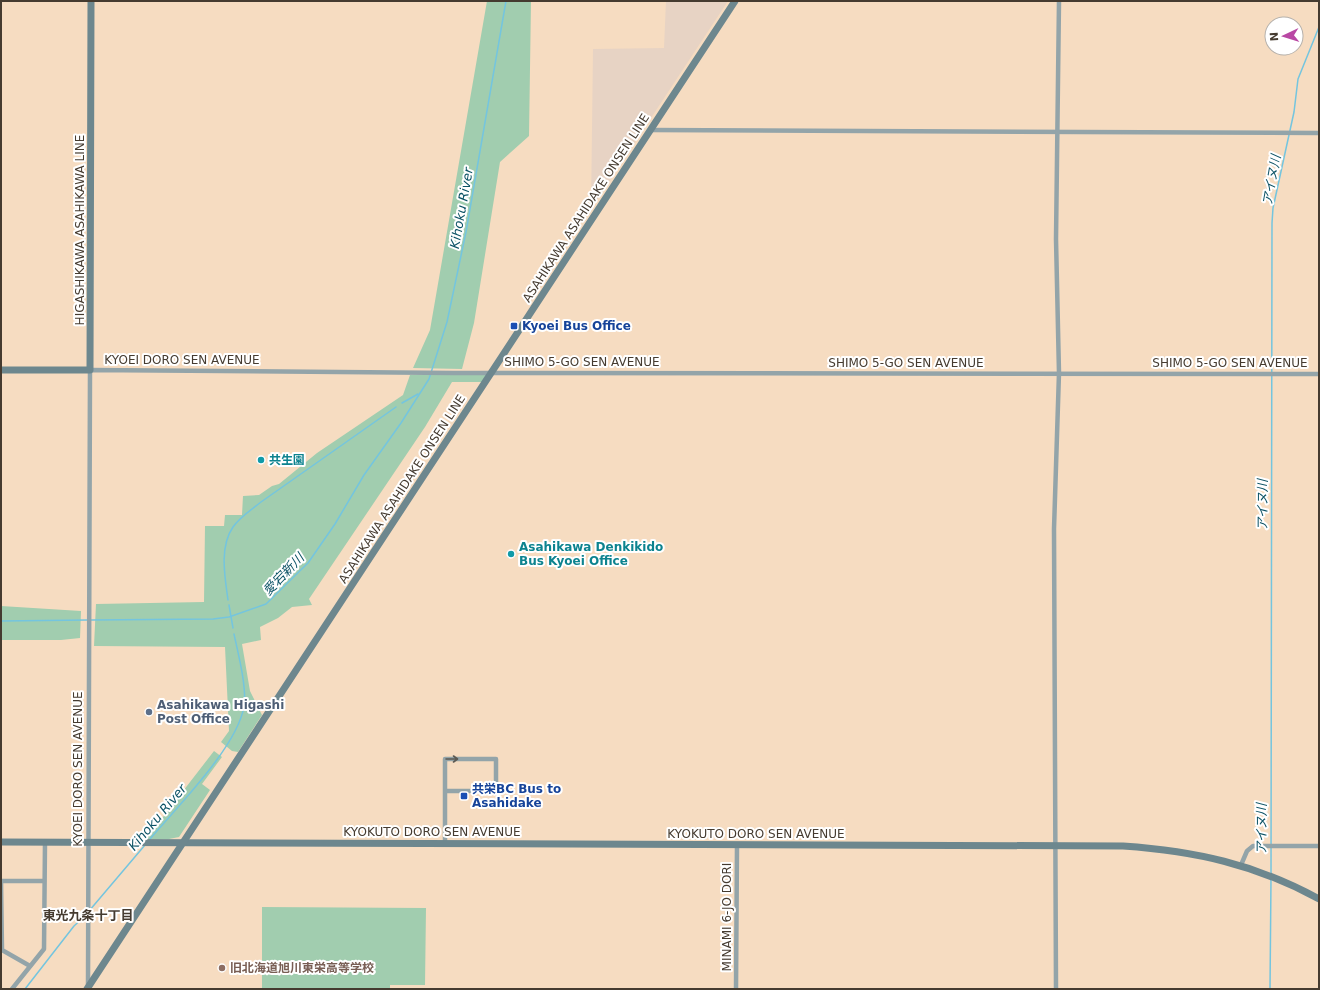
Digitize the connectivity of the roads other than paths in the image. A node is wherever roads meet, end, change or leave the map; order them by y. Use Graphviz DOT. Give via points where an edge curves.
graph roads {
  1 [pos="91,1"];
  2 [pos="736,1"];
  3 [pos="1059,1"];
  4 [pos="650,130"];
  5 [pos="1058,131"];
  6 [pos="1319,132"];
  7 [pos="1,370"];
  8 [pos="90,370"];
  9 [pos="492,372"];
  10 [pos="1059,373"];
  11 [pos="1319,374"];
  12 [pos="445,791"];
  13 [pos="1,842"];
  14 [pos="44,842"];
  15 [pos="184,842"];
  16 [pos="88,843"];
  17 [pos="445,844"];
  18 [pos="737,845"];
  19 [pos="1054,846"];
  20 [pos="1319,846"];
  21 [pos="1240,866"];
  22 [pos="44,881"];
  23 [pos="1319,899"];
  24 [pos="30,966"];
  25 [pos="12,989"];
  26 [pos="87,989"];
  27 [pos="736,989"];
  28 [pos="1056,989"];
  1 -- 8 [label="main road, HIGASHIKAWA ASAHIKAWA LINE"];
  2 -- 4 [label="main road, ASAHIKAWA ASAHIDAKE ONSEN LINE"];
  3 -- 5 [label="street"];
  4 -- 5 [label="street"];
  4 -- 9 [label="main road, ASAHIKAWA ASAHIDAKE ONSEN LINE"];
  5 -- 6 [label="street"];
  5 -- 10 [label="street" via="1056,239"];
  7 -- 8 [label="main road"];
  8 -- 9 [label="street, KYOEI DORO SEN AVENUE"];
  8 -- 16 [label="street, KYOEI DORO SEN AVENUE"];
  9 -- 10 [label="street, SHIMO 5-GO SEN AVENUE"];
  9 -- 15 [label="main road, ASAHIKAWA ASAHIDAKE ONSEN LINE"];
  10 -- 11 [label="street, SHIMO 5-GO SEN AVENUE"];
  10 -- 19 [label="street" via="1054,529"];
  12 -- 12 [label="street, one-way" via="445,759 496,759 496,791"];
  12 -- 17 [label="street"];
  13 -- 14 [label="main road, KYOKUTO DORO SEN AVENUE"];
  14 -- 16 [label="main road, KYOKUTO DORO SEN AVENUE"];
  14 -- 22 [label="street"];
  15 -- 16 [label="main road, KYOKUTO DORO SEN AVENUE"];
  15 -- 17 [label="main road, KYOKUTO DORO SEN AVENUE"];
  15 -- 26 [label="main road, ASAHIKAWA ASAHIDAKE ONSEN LINE"];
  16 -- 26 [label="street, KYOEI DORO SEN AVENUE"];
  17 -- 18 [label="main road, KYOKUTO DORO SEN AVENUE"];
  18 -- 19 [label="main road, KYOKUTO DORO SEN AVENUE"];
  18 -- 27 [label="street, MINAMI 6-JO DORI"];
  19 -- 21 [label="main road, KYOKUTO DORO SEN AVENUE" via="1155,848 1193,853"];
  19 -- 28 [label="street"];
  20 -- 21 [label="street" via="1253,846 1247,851"];
  21 -- 23 [label="main road, KYOKUTO DORO SEN AVENUE" via="1263,873"];
  22 -- 24 [label="street" via="44,949"];
  22 -- 24 [label="street" via="1,881 2,950"];
  24 -- 25 [label="street"];
}
